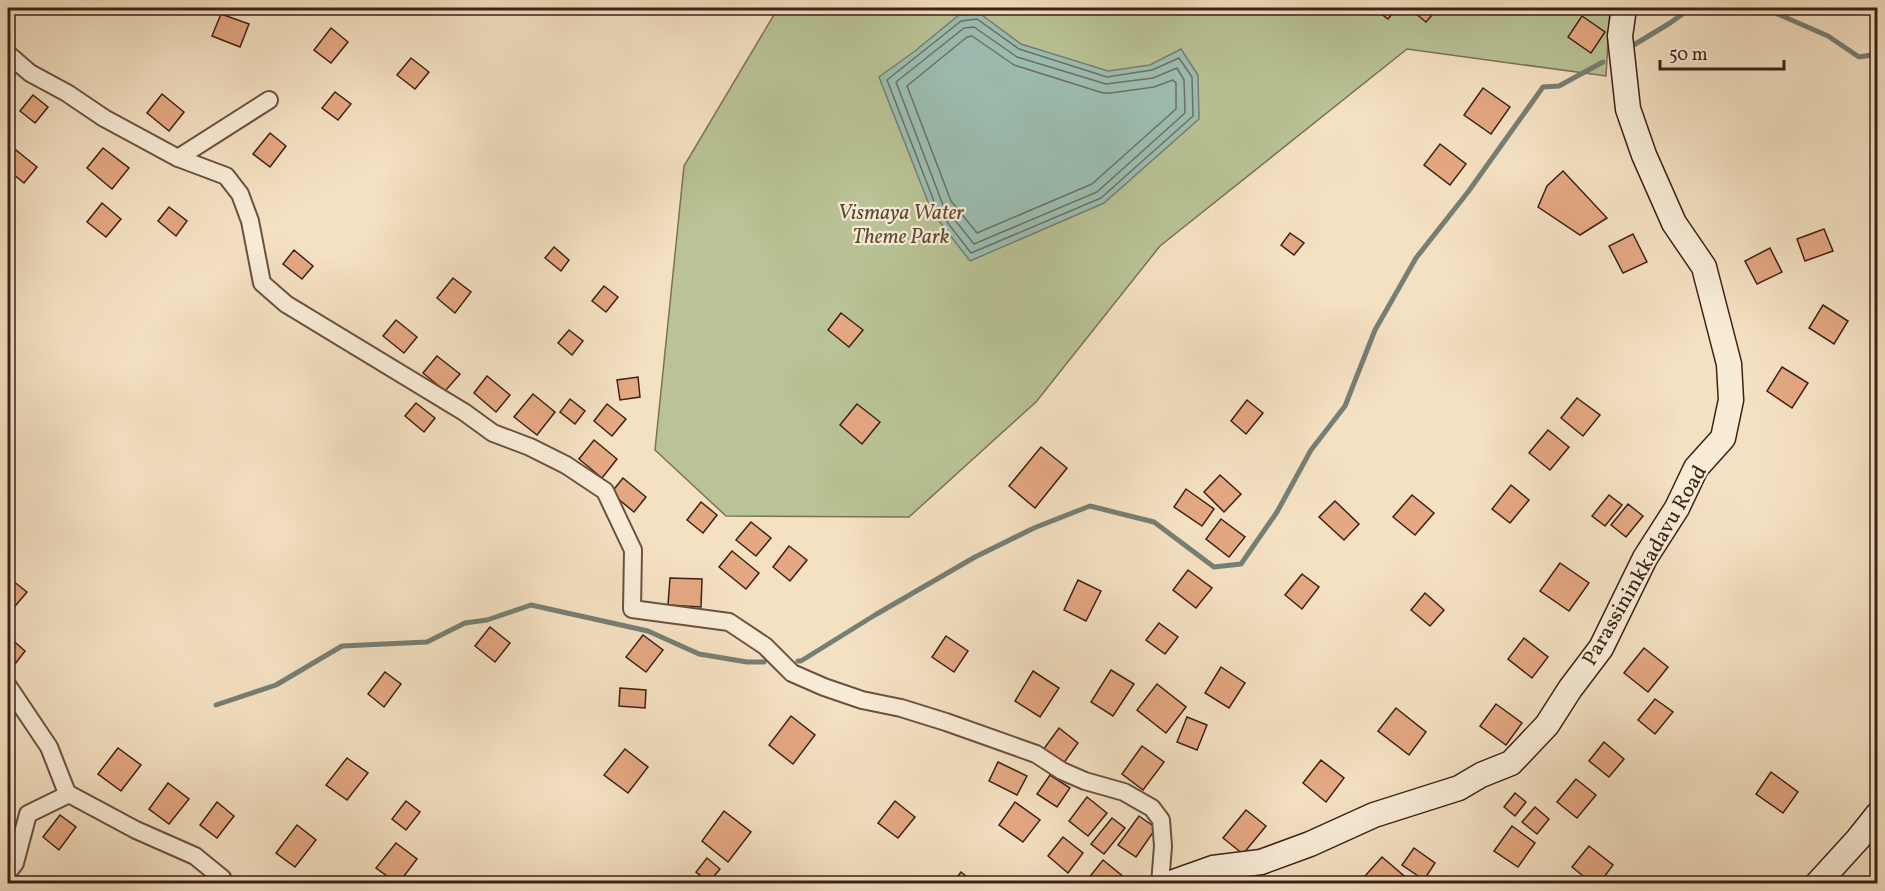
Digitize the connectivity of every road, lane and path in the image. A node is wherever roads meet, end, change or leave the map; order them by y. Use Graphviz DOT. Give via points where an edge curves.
graph roads {
  1 [pos="1624,8"];
  2 [pos="8,54"];
  3 [pos="269,100"];
  4 [pos="178,158"];
  5 [pos="8,686"];
  6 [pos="69,794"];
  7 [pos="1878,814"];
  8 [pos="8,872"];
  9 [pos="220,884"];
  10 [pos="1160,884"];
  11 [pos="1168,884"];
  12 [pos="1817,884"];
  1 -- 11 [label="main road, Parassininkkadavu Road" via="1620,36 1628,109 1674,223 1704,267 1729,364 1731,400 1723,438 1696,468 1677,508 1645,558 1601,648 1547,725 1511,763 1459,788 1374,815 1261,862 1213,868"];
  2 -- 4 [label="street" via="30,73"];
  3 -- 4 [label="street"];
  4 -- 10 [label="street" via="226,176 240,194 250,221 262,283 286,304 493,433 539,451 605,491 633,550 632,609 729,622 765,646 792,673 824,687 946,722 1036,754 1062,771 1124,792 1152,808 1161,820"];
  5 -- 6 [label="street" via="49,747"];
  6 -- 8 [label="street" via="28,814 15,863"];
  6 -- 9 [label="street" via="195,856 222,878"];
  7 -- 12 [label="main road"];
}
